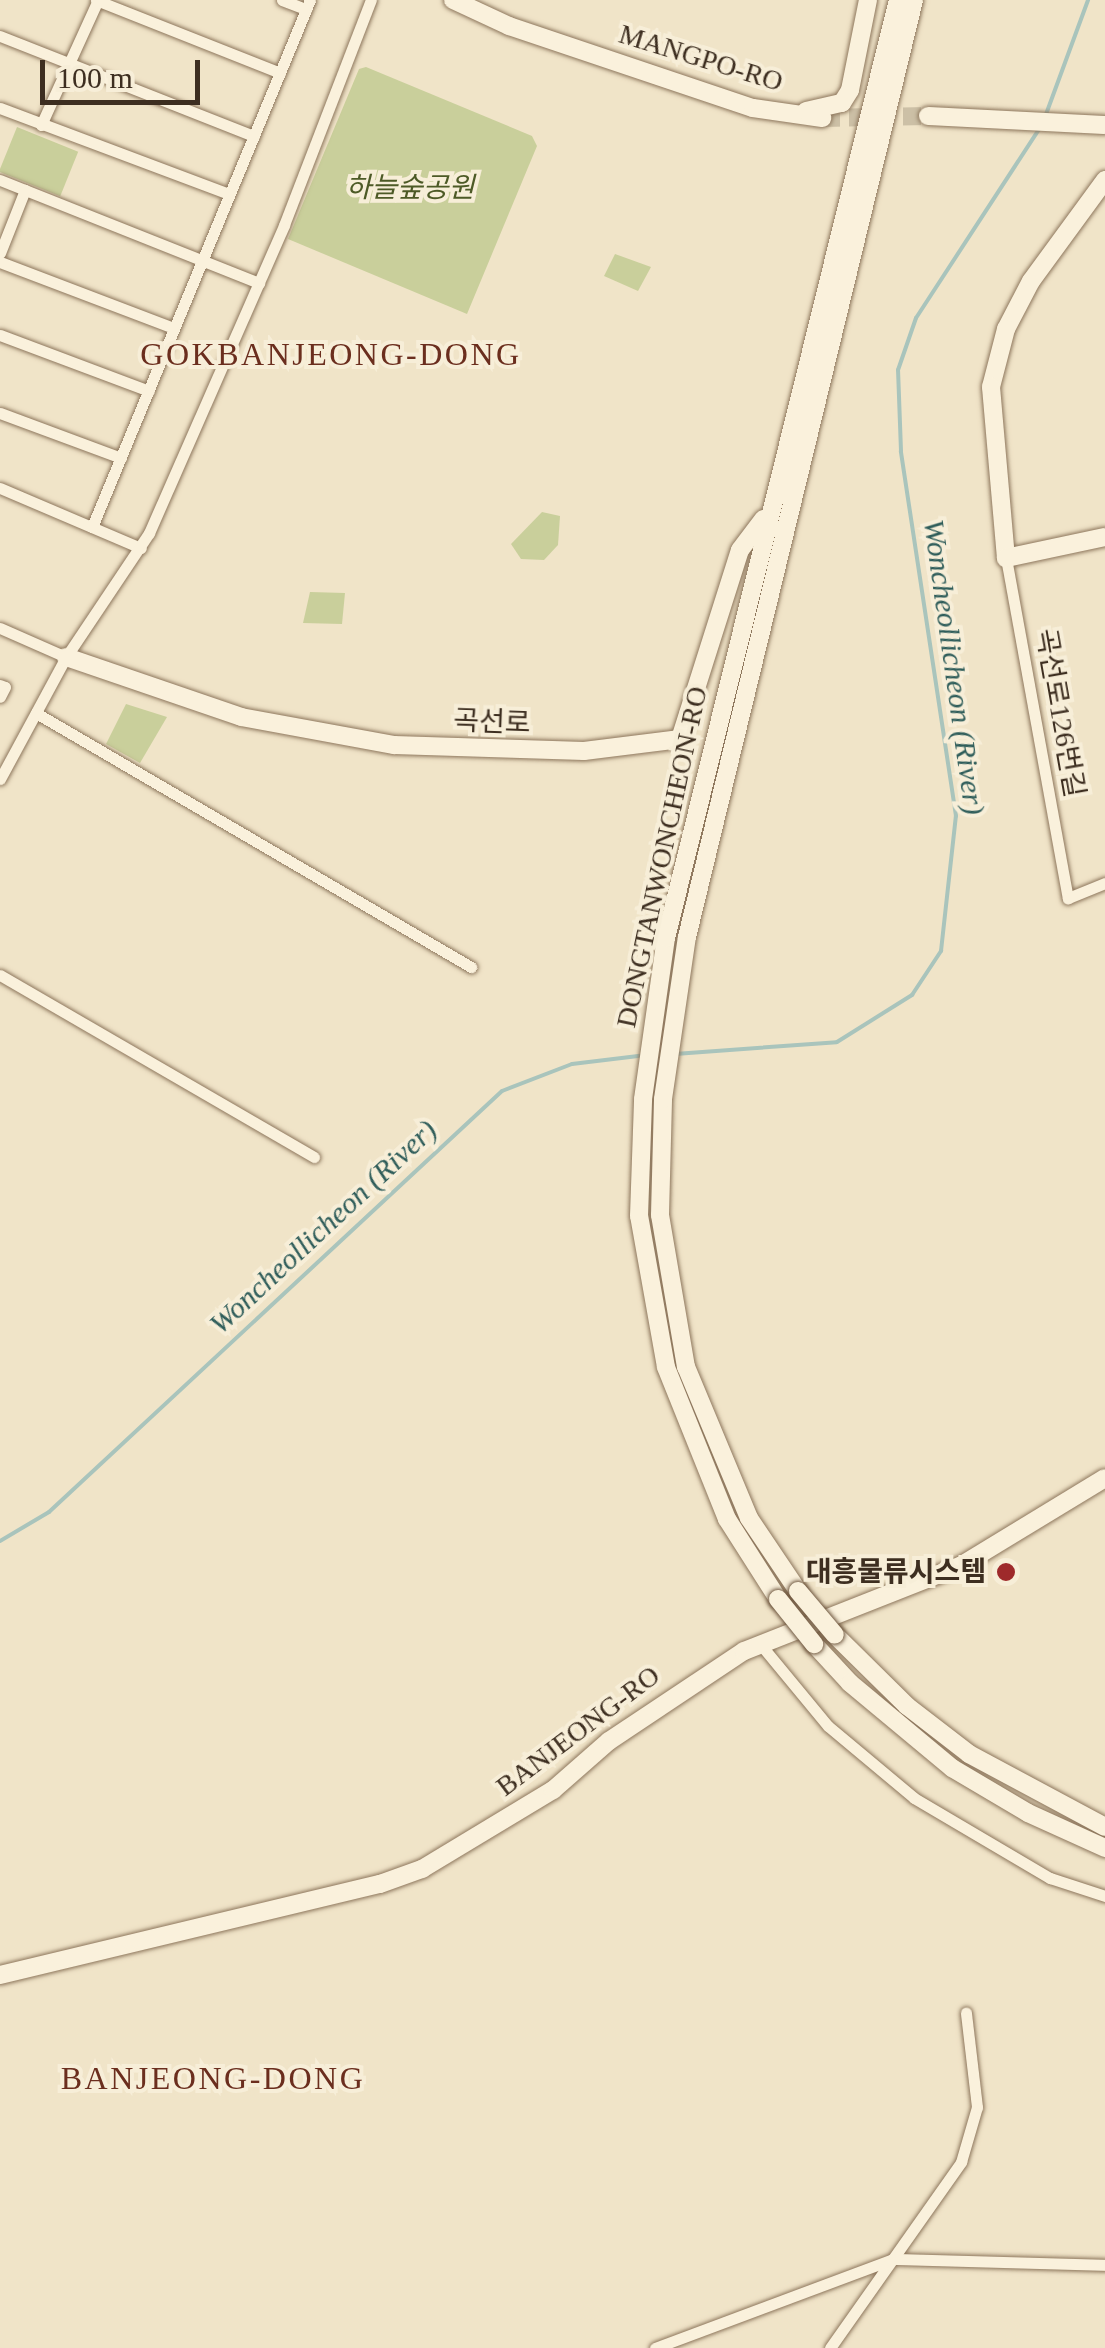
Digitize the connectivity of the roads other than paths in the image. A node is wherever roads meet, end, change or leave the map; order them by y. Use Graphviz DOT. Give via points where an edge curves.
graph roads {
  1 [pos="97,0"];
  2 [pos="282,0"];
  3 [pos="371,0"];
  4 [pos="453,0"];
  5 [pos="868,0"];
  6 [pos="886,0"];
  7 [pos="898,0"];
  8 [pos="914,0"];
  9 [pos="924,0"];
  10 [pos="308,5"];
  11 [pos="0,36"];
  12 [pos="68,65"];
  13 [pos="280,74"];
  14 [pos="0,108"];
  15 [pos="787,113"];
  16 [pos="928,116"];
  17 [pos="822,118"];
  18 [pos="41,125"];
  19 [pos="1105,126"];
  20 [pos="254,136"];
  21 [pos="0,180"];
  22 [pos="1105,180"];
  23 [pos="850,187"];
  24 [pos="25,190"];
  25 [pos="870,191"];
  26 [pos="229,194"];
  27 [pos="0,253"];
  28 [pos="202,260"];
  29 [pos="0,262"];
  30 [pos="259,283"];
  31 [pos="174,328"];
  32 [pos="0,335"];
  33 [pos="149,390"];
  34 [pos="0,413"];
  35 [pos="121,458"];
  36 [pos="0,488"];
  37 [pos="769,510"];
  38 [pos="92,527"];
  39 [pos="1105,537"];
  40 [pos="141,548"];
  41 [pos="1006,558"];
  42 [pos="0,628"];
  43 [pos="66,657"];
  44 [pos="36,712"];
  45 [pos="0,780"];
  46 [pos="1105,883"];
  47 [pos="471,967"];
  48 [pos="0,975"];
  49 [pos="314,1157"];
  50 [pos="1105,1478"];
  51 [pos="760,1646"];
  52 [pos="1105,1827"];
  53 [pos="1105,1848"];
  54 [pos="1105,1896"];
  55 [pos="0,1974"];
  56 [pos="966,2014"];
  57 [pos="893,2259"];
  58 [pos="1105,2264"];
  59 [pos="655,2348"];
  60 [pos="830,2348"];
  1 -- 12 [label="street"];
  1 -- 13 [label="street"];
  2 -- 10 [label="street"];
  3 -- 30 [label="street"];
  4 -- 15 [label="main road, MANGPO-RO" via="509,26 753,108"];
  5 -- 15 [label="main road" via="842,103"];
  6 -- 23 [label="main road"];
  7 -- 23 [label="main road, DONGTANWONCHEON-RO"];
  8 -- 25 [label="main road, DONGTANWONCHEON-RO"];
  9 -- 25 [label="main road"];
  10 -- 13 [label="street"];
  11 -- 12 [label="street"];
  12 -- 18 [label="street"];
  12 -- 20 [label="street"];
  13 -- 20 [label="street"];
  14 -- 18 [label="street"];
  15 -- 17 [label="main road, MANGPO-RO"];
  16 -- 19 [label="main road"];
  18 -- 26 [label="street"];
  20 -- 26 [label="street"];
  21 -- 24 [label="street"];
  22 -- 41 [label="main road" via="1031,281 1006,328 994,372 992,440"];
  23 -- 37 [label="main road, DONGTANWONCHEON-RO"];
  24 -- 27 [label="street"];
  24 -- 28 [label="street"];
  25 -- 52 [label="main road, DONGTANWONCHEON-RO, bridge" via="687,937 659,1158 665,1270 686,1367 749,1518 798,1591 906,1706 969,1754"];
  26 -- 28 [label="street"];
  28 -- 30 [label="street"];
  28 -- 31 [label="street"];
  29 -- 31 [label="street"];
  30 -- 40 [label="street"];
  31 -- 33 [label="street"];
  32 -- 33 [label="street"];
  33 -- 35 [label="street"];
  34 -- 35 [label="street"];
  35 -- 38 [label="street"];
  36 -- 38 [label="street"];
  37 -- 43 [label="main road, 곡선로" via="740,550 680,739 566,751 394,745 241,717"];
  37 -- 53 [label="main road, DONGTANWONCHEON-RO, bridge" via="666,938 639,1158 644,1270 666,1367 727,1518 814,1644 936,1757 1028,1814"];
  38 -- 40 [label="street"];
  39 -- 41 [label="main road"];
  40 -- 43 [label="street"];
  41 -- 46 [label="street, 곡선로126번길" via="1068,898"];
  42 -- 43 [label="street"];
  43 -- 44 [label="street"];
  44 -- 45 [label="street"];
  44 -- 47 [label="street"];
  48 -- 49 [label="street"];
  50 -- 51 [label="main road, BANJEONG-RO" via="962,1566"];
  51 -- 54 [label="street" via="828,1726 914,1798 1050,1878"];
  51 -- 55 [label="main road, BANJEONG-RO" via="684,1686 552,1790 422,1868 380,1884"];
  56 -- 57 [label="street" via="977,2107 972,2134 961,2162"];
  57 -- 58 [label="street"];
  57 -- 59 [label="street"];
  57 -- 60 [label="street"];
}
